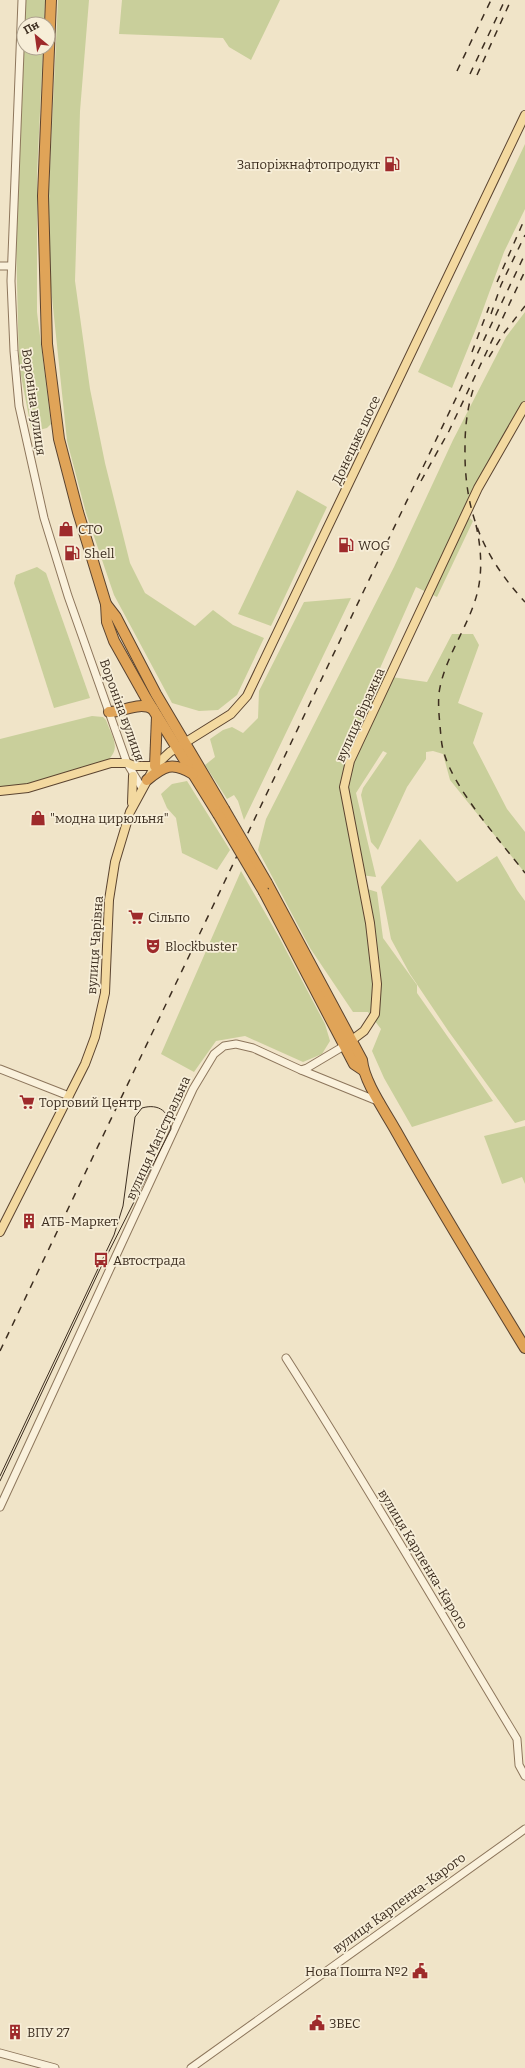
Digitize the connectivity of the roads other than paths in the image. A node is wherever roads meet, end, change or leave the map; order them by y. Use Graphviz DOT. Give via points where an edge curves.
graph roads {
  1 [pos="22,0"];
  2 [pos="51,0"];
  3 [pos="525,115"];
  4 [pos="0,266"];
  5 [pos="12,266"];
  6 [pos="525,406"];
  7 [pos="106,604"];
  8 [pos="134,676"];
  9 [pos="128,709"];
  10 [pos="109,712"];
  11 [pos="155,712"];
  12 [pos="181,745"];
  13 [pos="127,763"];
  14 [pos="155,766"];
  15 [pos="194,775"];
  16 [pos="134,776"];
  17 [pos="144,784"];
  18 [pos="0,791"];
  19 [pos="221,811"];
  20 [pos="130,812"];
  21 [pos="348,1043"];
  22 [pos="0,1069"];
  23 [pos="300,1070"];
  24 [pos="69,1096"];
  25 [pos="380,1102"];
  26 [pos="0,1232"];
  27 [pos="525,1348"];
  28 [pos="286,1358"];
  29 [pos="0,1507"];
  30 [pos="525,1776"];
  31 [pos="525,1829"];
  32 [pos="0,2053"];
  33 [pos="55,2068"];
  34 [pos="191,2068"];
  1 -- 5 [label="street, Вороніна вулиця"];
  2 -- 7 [label="highway" via="43,196 47,344 59,439"];
  3 -- 12 [label="main road, Донецьке шосе" via="247,696 231,714"];
  4 -- 5 [label="street"];
  5 -- 10 [label="street, Вороніна вулиця" via="14,351 20,406 31,465 66,589"];
  6 -- 21 [label="main road, вулиця Віражна" via="478,488 350,761 344,787 368,915 377,984 375,1014 364,1031"];
  7 -- 8 [label="highway" via="109,628"];
  7 -- 12 [label="highway" via="116,617"];
  8 -- 9 [label="highway" via="137,696"];
  8 -- 11 [label="highway"];
  9 -- 10 [label="highway"];
  9 -- 11 [label="highway" via="144,705"];
  10 -- 13 [label="street, Вороніна вулиця"];
  11 -- 12 [label="highway"];
  11 -- 14 [label="highway"];
  12 -- 14 [label="main road, Донецьке шосе"];
  12 -- 15 [label="highway"];
  12 -- 19 [label="highway"];
  13 -- 14 [label="main road" via="135,766"];
  13 -- 16 [label="street, Вороніна вулиця"];
  13 -- 18 [label="main road" via="111,763 28,788"];
  14 -- 17 [label="main road, вулиця Чарівна"];
  15 -- 17 [label="highway" via="175,766 165,767"];
  15 -- 19 [label="highway"];
  16 -- 17 [label="street, Вороніна вулиця"];
  16 -- 20 [label="main road"];
  17 -- 20 [label="main road, вулиця Чарівна"];
  19 -- 21 [label="highway, bridge" via="265,887"];
  20 -- 24 [label="main road, вулиця Чарівна" via="115,862 109,900 105,993 95,1037"];
  21 -- 23 [label="street, вулиця Віражна"];
  21 -- 25 [label="highway" via="362,1060 363,1070"];
  22 -- 24 [label="street"];
  23 -- 25 [label="street, вулиця Магістральна"];
  23 -- 29 [label="street, вулиця Магістральна" via="253,1048 236,1044 224,1046 214,1054 205,1067"];
  24 -- 26 [label="main road, вулиця Чарівна"];
  25 -- 27 [label="highway"];
  28 -- 30 [label="street, вулиця Карпенка-Карого" via="344,1449 517,1739 519,1765"];
  31 -- 34 [label="street, вулиця Карпенка-Карого"];
  32 -- 33 [label="street"];
}
